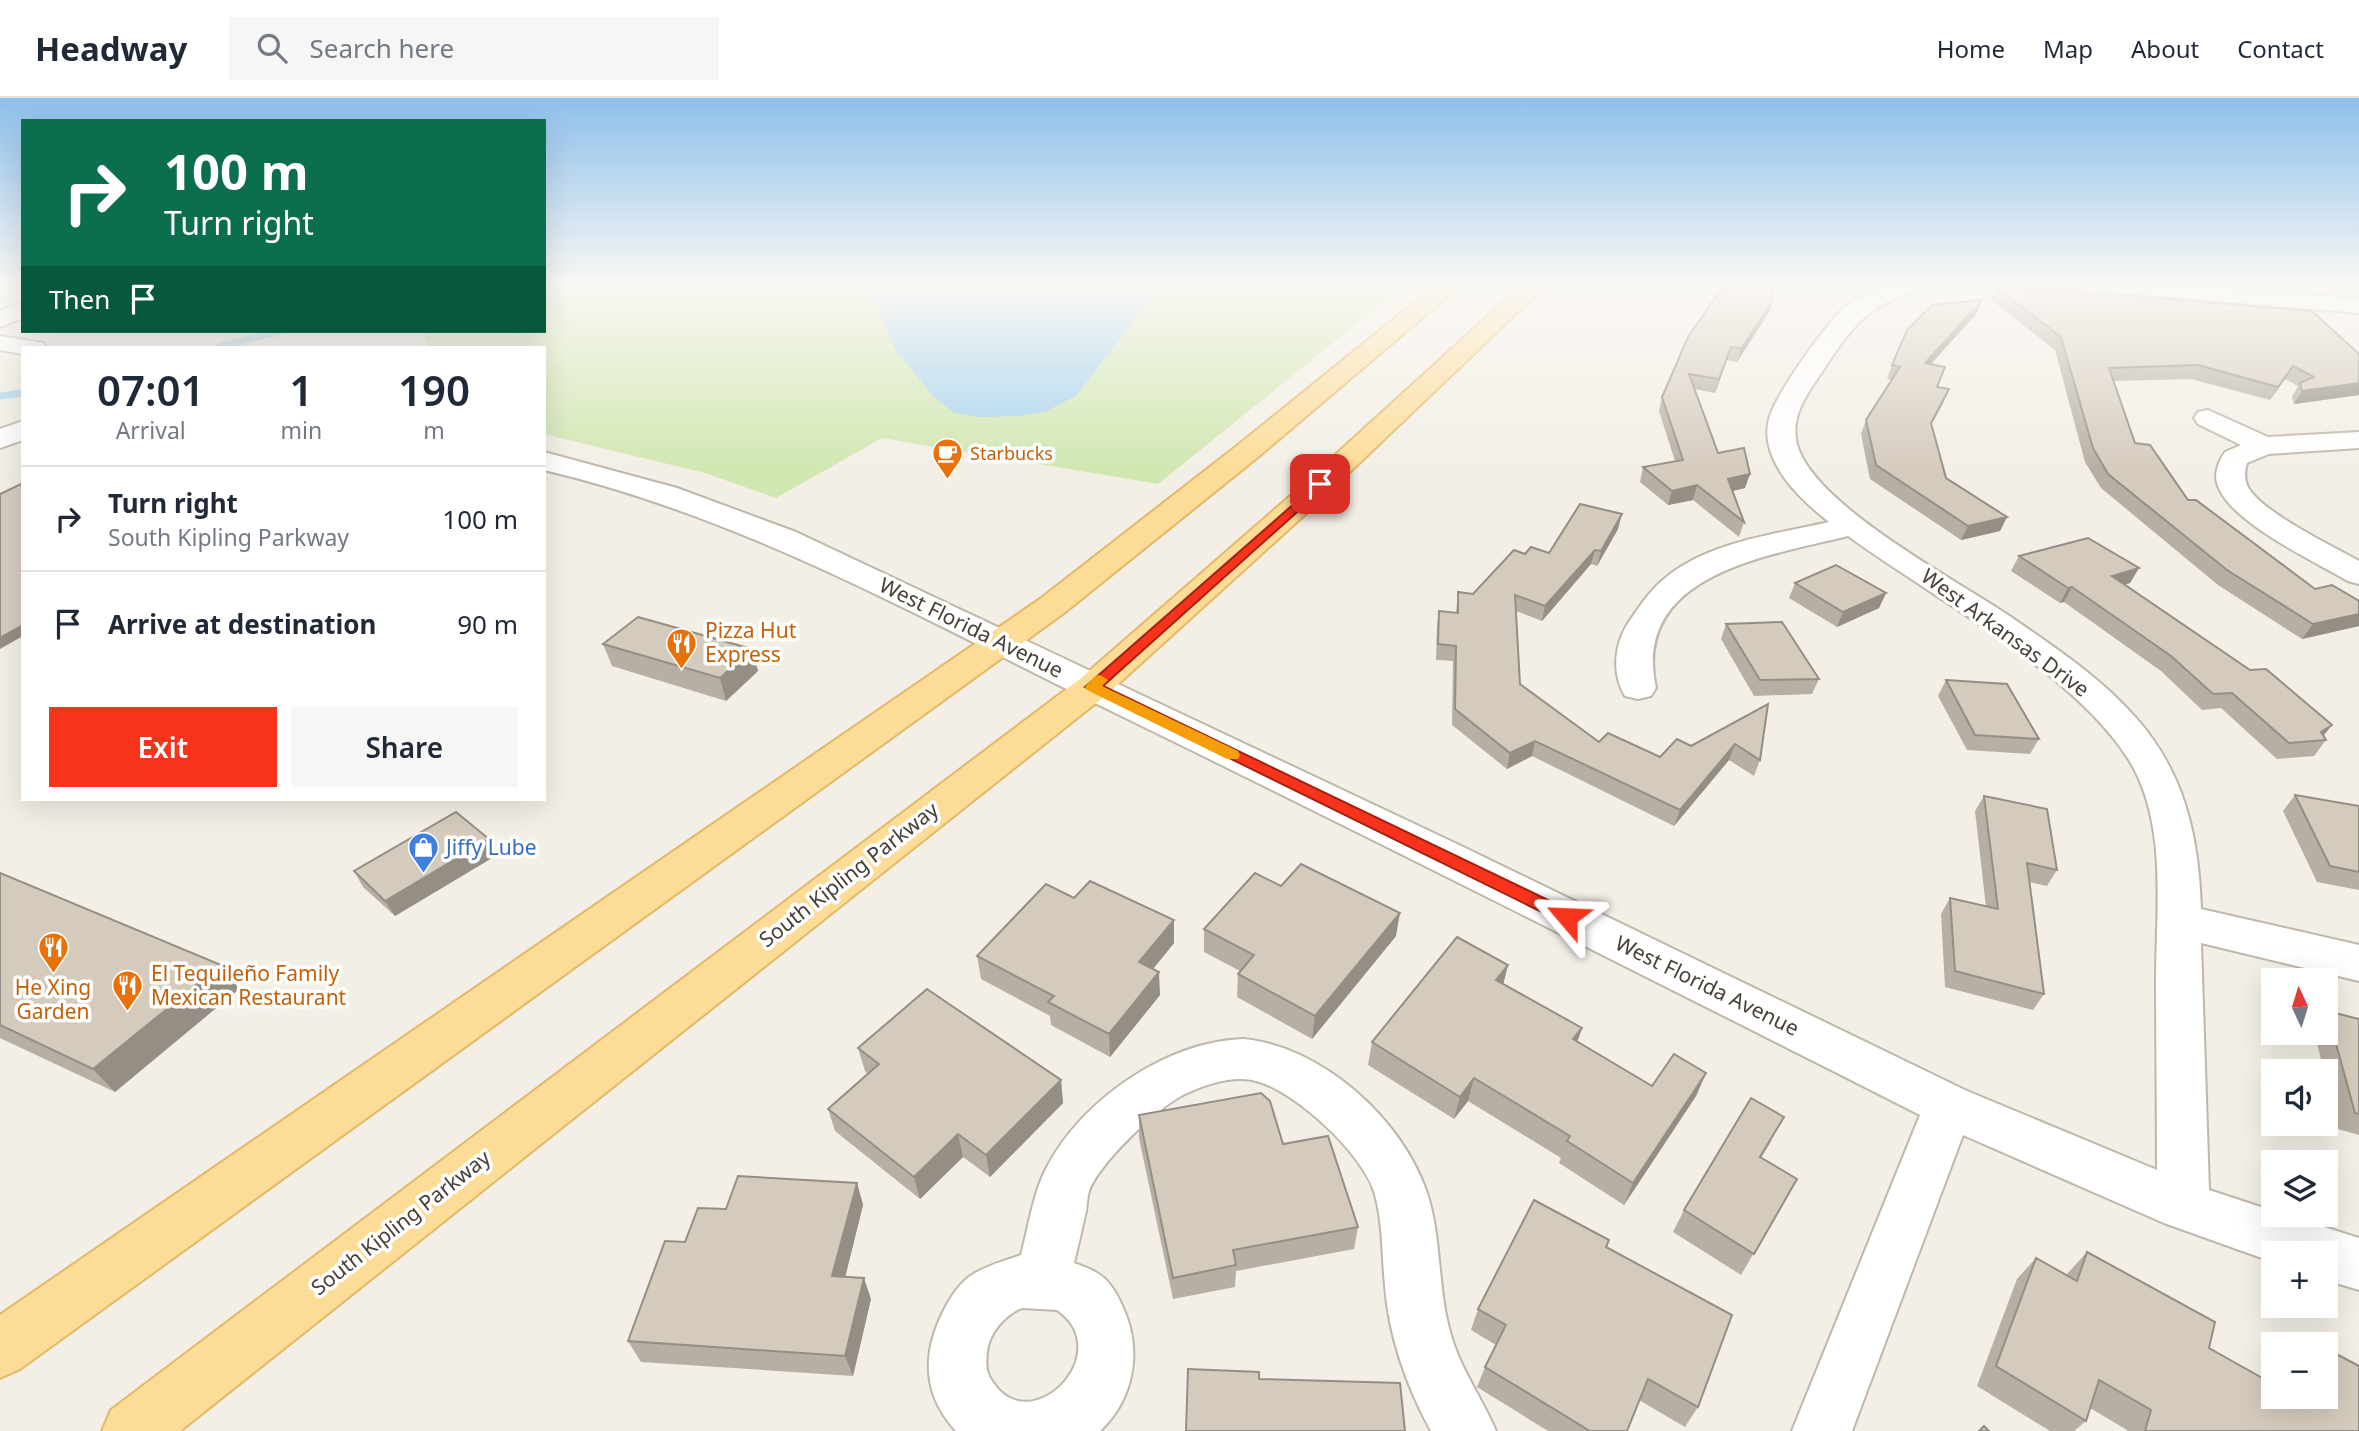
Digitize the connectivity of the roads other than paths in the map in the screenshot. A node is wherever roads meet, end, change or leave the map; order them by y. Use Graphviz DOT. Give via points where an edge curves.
graph roads {
  1 [pos="1374,347"];
  2 [pos="1468,347"];
  3 [pos="1827,347"];
  4 [pos="2208,418"];
  5 [pos="21,430"];
  6 [pos="0,439"];
  7 [pos="2359,440"];
  8 [pos="2264,446"];
  9 [pos="546,461"];
  10 [pos="1853,526"];
  11 [pos="2359,574"];
  12 [pos="1002,642"];
  13 [pos="1093,687"];
  14 [pos="1638,688"];
  15 [pos="2179,920"];
  16 [pos="2359,963"];
  17 [pos="1949,1106"];
  18 [pos="2183,1206"];
  19 [pos="2286,1241"];
  20 [pos="2338,1258"];
  21 [pos="2359,1265"];
  22 [pos="1043,1280"];
  23 [pos="0,1349"];
  24 [pos="132,1431"];
  25 [pos="1019,1431"];
  26 [pos="1032,1431"];
  27 [pos="1466,1431"];
  28 [pos="1822,1431"];
  1 -- 12 [label="main road"];
  2 -- 13 [label="main road, South Kipling Parkway"];
  3 -- 10 [label="street, West Arkansas Drive" via="1786,409 1780,433 1795,472"];
  4 -- 8 [label="street"];
  5 -- 6 [label="street"];
  7 -- 8 [label="street"];
  8 -- 11 [label="street" via="2235,458 2230,467 2234,491 2277,526"];
  9 -- 12 [label="street, West Florida Avenue" via="649,487 726,513"];
  10 -- 14 [label="street" via="1734,556 1706,566 1674,587 1644,624 1633,648"];
  10 -- 15 [label="street, West Arkansas Drive" via="2062,671 2113,715 2136,742 2156,776 2174,836"];
  12 -- 13 [label="street, West Florida Avenue"];
  12 -- 23 [label="main road"];
  13 -- 17 [label="street, West Florida Avenue"];
  13 -- 24 [label="main road, South Kipling Parkway"];
  15 -- 16 [label="street"];
  15 -- 18 [label="street, West Arkansas Drive"];
  17 -- 18 [label="street, West Florida Avenue"];
  17 -- 28 [label="street"];
  18 -- 19 [label="street, West Florida Avenue"];
  20 -- 21 [label="street, West Florida Avenue"];
  22 -- 25 [label="street" via="1019,1282 987,1298 963,1327 955,1349 955,1374 963,1397 979,1415 1001,1428"];
  22 -- 26 [label="street" via="1086,1298 1101,1318 1107,1342 1096,1392 1077,1412 1053,1426"];
  22 -- 27 [label="street" via="1065,1183 1104,1131 1170,1077 1219,1062 1251,1060 1295,1076 1317,1090 1349,1116 1379,1150 1401,1192 1415,1301 1434,1371"];
}
